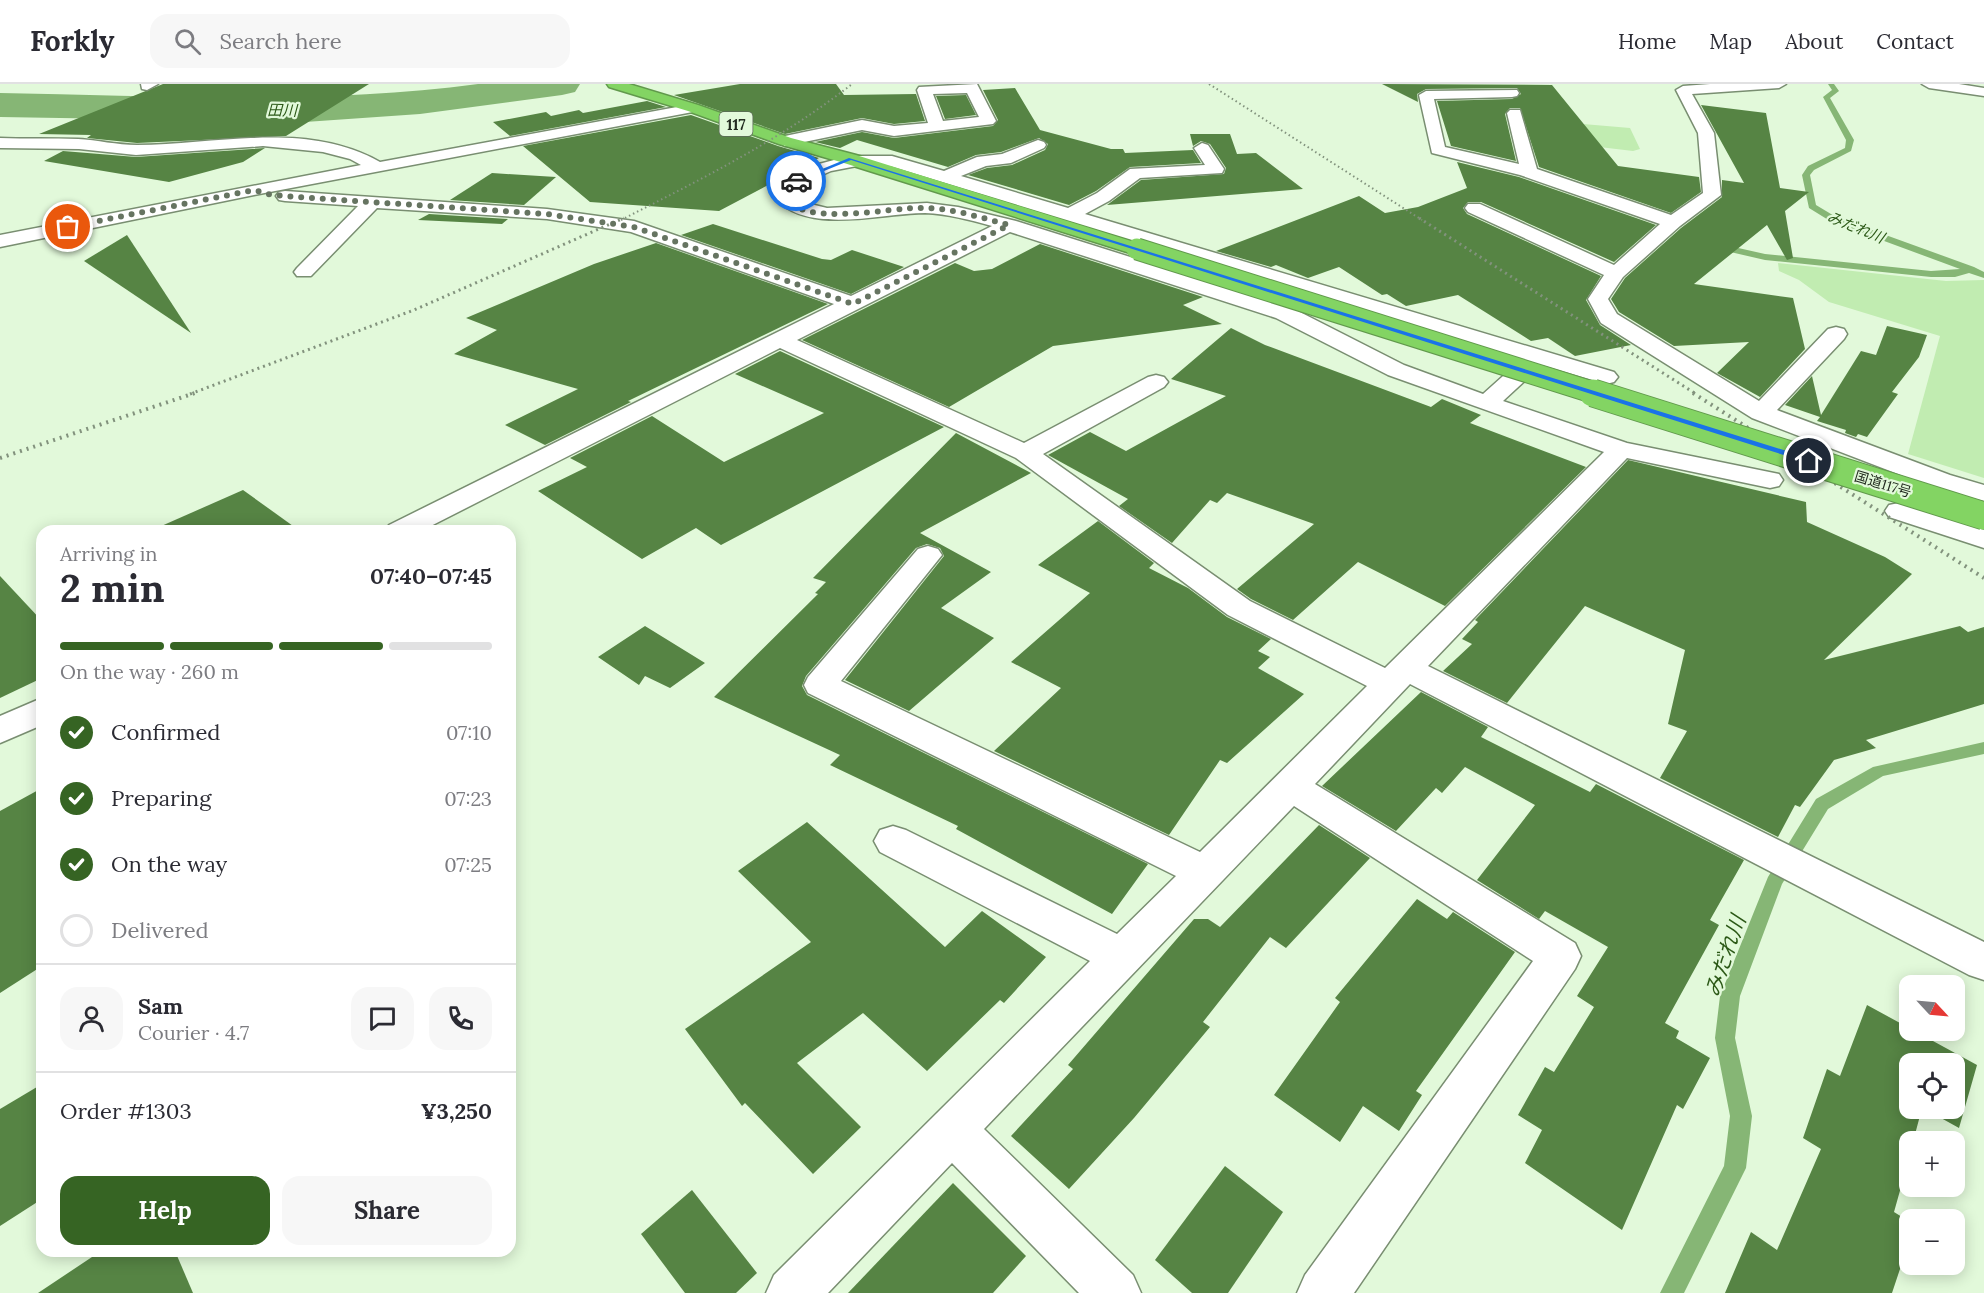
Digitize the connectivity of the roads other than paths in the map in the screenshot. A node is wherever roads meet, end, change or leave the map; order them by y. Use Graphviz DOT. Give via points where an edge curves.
graph roads {
  1 [pos="1779,84"];
  2 [pos="1929,84"];
  3 [pos="618,85"];
  4 [pos="971,86"];
  5 [pos="1984,92"];
  6 [pos="1512,93"];
  7 [pos="693,108"];
  8 [pos="1515,113"];
  9 [pos="937,125"];
  10 [pos="785,141"];
  11 [pos="0,143"];
  12 [pos="1038,145"];
  13 [pos="1202,148"];
  14 [pos="850,159"];
  15 [pos="377,168"];
  16 [pos="1529,172"];
  17 [pos="945,177"];
  18 [pos="254,190"];
  19 [pos="371,203"];
  20 [pos="1474,208"];
  21 [pos="1071,214"];
  22 [pos="1673,222"];
  23 [pos="1009,225"];
  24 [pos="0,241"];
  25 [pos="304,272"];
  26 [pos="1616,273"];
  27 [pos="853,304"];
  28 [pos="1836,334"];
  29 [pos="780,340"];
  30 [pos="1538,356"];
  31 [pos="1606,377"];
  32 [pos="1156,382"];
  33 [pos="1487,404"];
  34 [pos="1761,413"];
  35 [pos="1620,449"];
  36 [pos="1025,453"];
  37 [pos="1770,480"];
  38 [pos="1984,493"];
  39 [pos="1899,511"];
  40 [pos="1984,516"];
  41 [pos="411,525"];
  42 [pos="1984,539"];
  43 [pos="928,555"];
  44 [pos="1398,676"];
  45 [pos="36,713"];
  46 [pos="0,730"];
  47 [pos="1290,786"];
  48 [pos="893,842"];
  49 [pos="1205,872"];
  50 [pos="1122,957"];
  51 [pos="1984,962"];
  52 [pos="952,1130"];
  53 [pos="792,1293"];
  54 [pos="1115,1293"];
  55 [pos="1323,1293"];
  1 -- 22 [label="street" via="1683,90 1706,133 1712,195"];
  2 -- 5 [label="street"];
  3 -- 7 [label="highway, 国道117号 / 117"];
  4 -- 9 [label="street" via="924,90"];
  4 -- 9 [label="street" via="988,121"];
  6 -- 16 [label="street" via="1426,95 1438,150"];
  7 -- 10 [label="highway, 国道117号 / 117"];
  7 -- 15 [label="street"];
  8 -- 16 [label="street"];
  9 -- 10 [label="street" via="894,131 862,125"];
  10 -- 14 [label="highway, 国道117号 / 117"];
  11 -- 15 [label="street" via="79,144 136,150 263,141 323,147 356,155"];
  12 -- 17 [label="street"];
  13 -- 21 [label="street" via="1216,169 1136,173"];
  14 -- 17 [label="street" via="892,161"];
  14 -- 23 [label="street" via="786,185 781,194 787,203 804,210 833,214 926,208 954,210"];
  14 -- 40 [label="highway, 国道117号 / 117, bridge"];
  15 -- 18 [label="street"];
  16 -- 22 [label="street"];
  17 -- 21 [label="street"];
  18 -- 19 [label="street"];
  18 -- 24 [label="street"];
  19 -- 25 [label="street"];
  19 -- 27 [label="street" via="547,214 634,227"];
  20 -- 26 [label="street"];
  21 -- 30 [label="street"];
  22 -- 26 [label="street"];
  23 -- 27 [label="street"];
  23 -- 33 [label="street" via="1284,313 1396,370"];
  26 -- 34 [label="street" via="1598,299 1609,318"];
  27 -- 29 [label="street"];
  28 -- 34 [label="street"];
  29 -- 36 [label="street"];
  29 -- 41 [label="street"];
  30 -- 31 [label="street"];
  30 -- 33 [label="street"];
  32 -- 36 [label="street"];
  33 -- 35 [label="street"];
  34 -- 38 [label="street" via="1941,481"];
  35 -- 37 [label="street"];
  35 -- 44 [label="street"];
  36 -- 44 [label="street" via="1239,608 1275,628"];
  39 -- 42 [label="street"];
  43 -- 49 [label="street" via="820,685"];
  44 -- 47 [label="street"];
  44 -- 51 [label="street"];
  45 -- 46 [label="street"];
  47 -- 49 [label="street"];
  47 -- 55 [label="street" via="1560,956"];
  48 -- 50 [label="street"];
  49 -- 50 [label="street"];
  50 -- 52 [label="street"];
  52 -- 53 [label="street"];
  52 -- 54 [label="street"];
}
